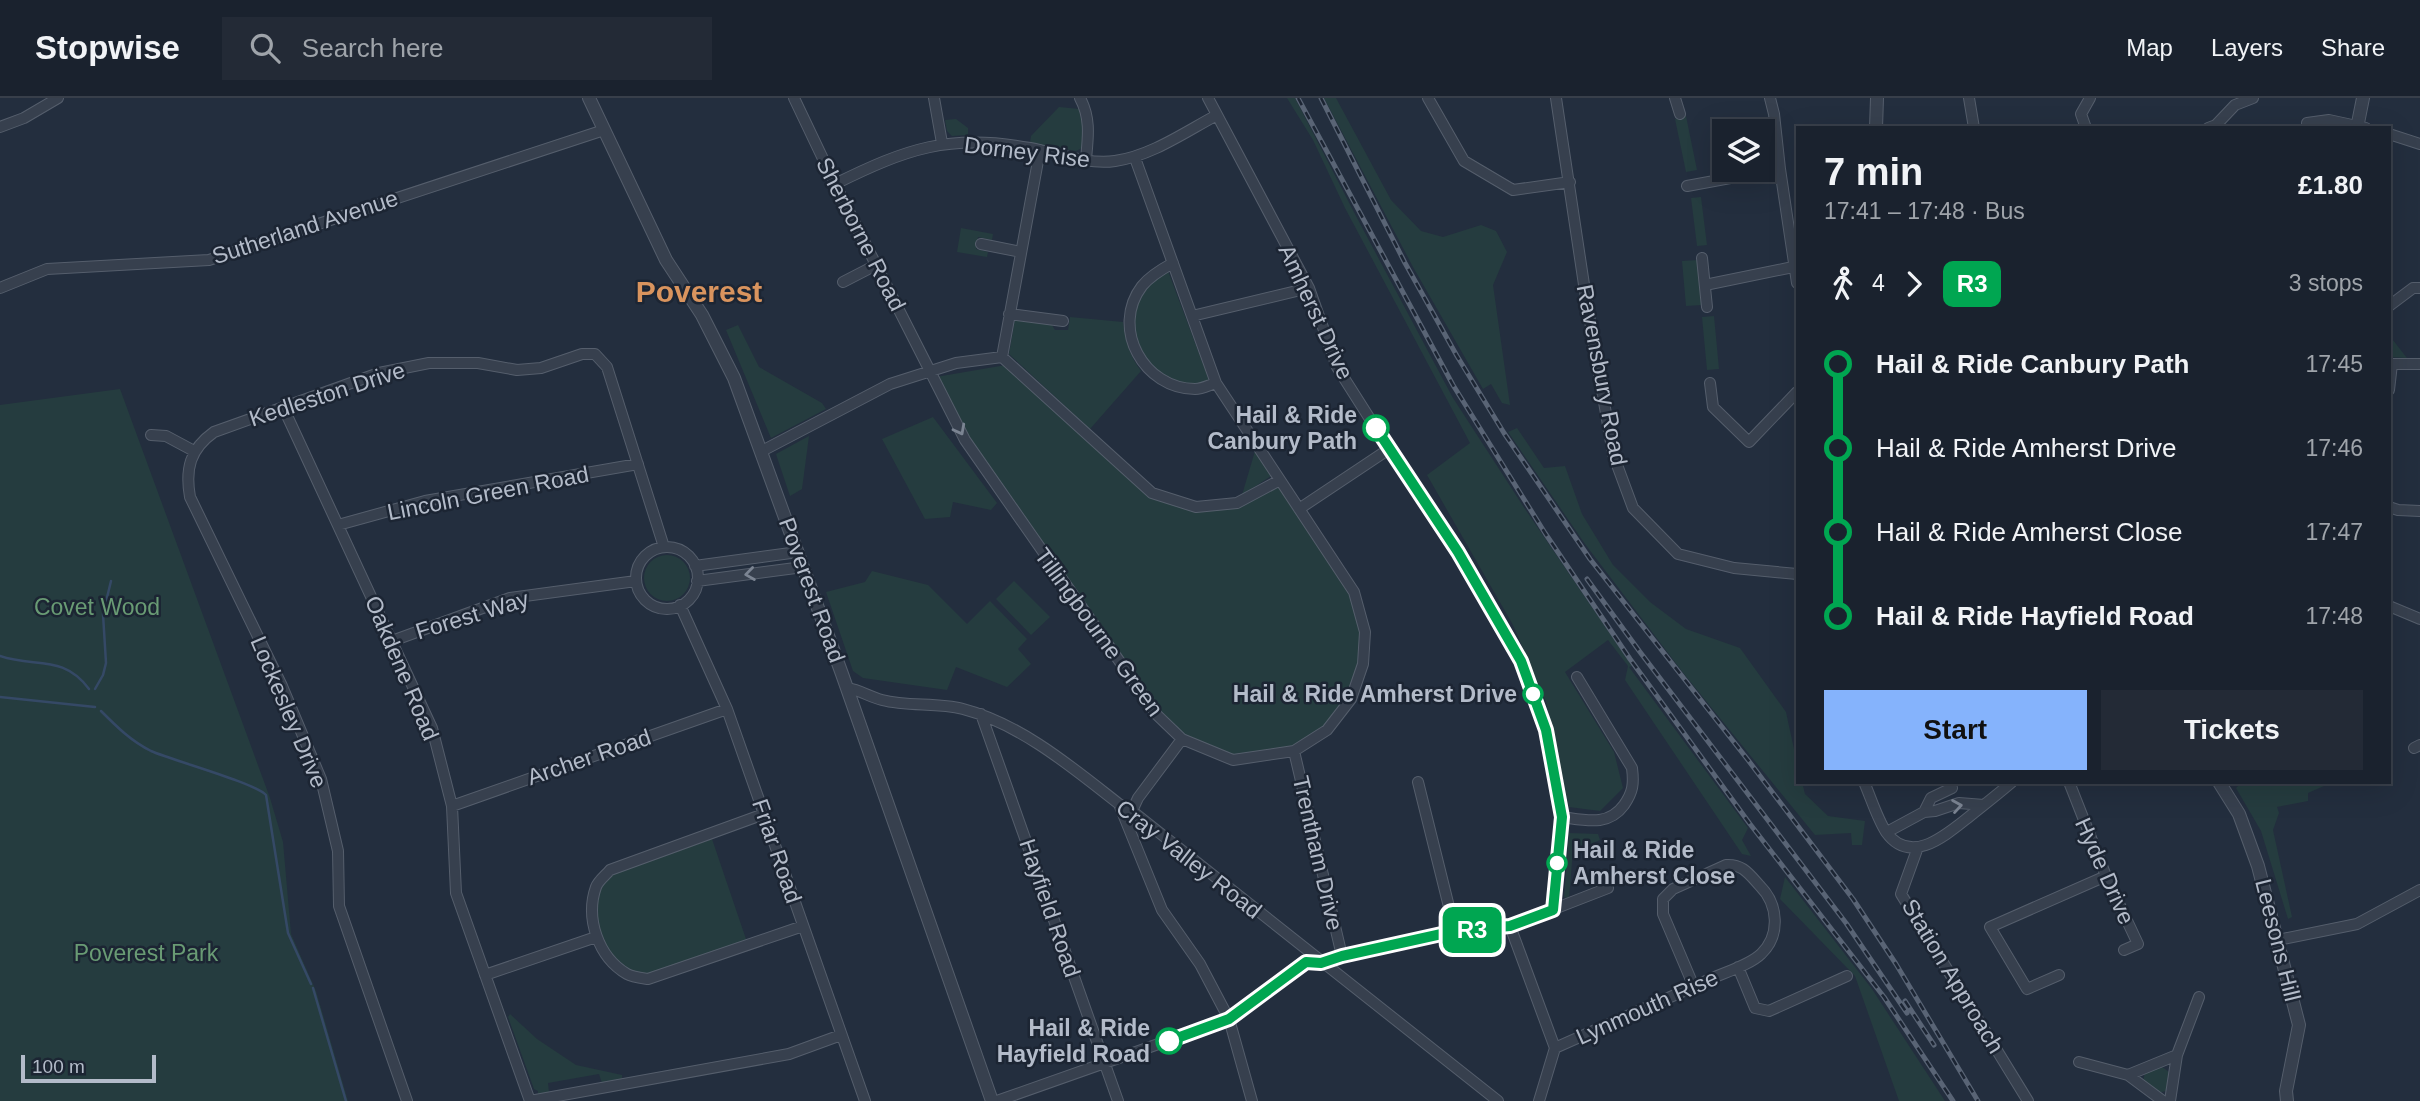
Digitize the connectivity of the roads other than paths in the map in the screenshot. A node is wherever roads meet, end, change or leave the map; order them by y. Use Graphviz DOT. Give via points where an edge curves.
graph roads {
  1 [pos="58,98"];
  2 [pos="589,98"];
  3 [pos="794,98"];
  4 [pos="934,98"];
  5 [pos="1080,98"];
  6 [pos="1208,98"];
  7 [pos="1428,98"];
  8 [pos="1556,98"];
  9 [pos="1675,98"];
  10 [pos="1770,98"];
  11 [pos="1877,98"];
  12 [pos="1969,98"];
  13 [pos="2090,98"];
  14 [pos="2253,98"];
  15 [pos="2363,98"];
  16 [pos="1680,114"];
  17 [pos="1217,115"];
  18 [pos="2307,123"];
  19 [pos="1876,126"];
  20 [pos="1974,126"];
  21 [pos="2085,126"];
  22 [pos="2213,126"];
  23 [pos="2356,126"];
  24 [pos="2360,126"];
  25 [pos="0,127"];
  26 [pos="604,130"];
  27 [pos="2391,135"];
  28 [pos="942,143"];
  29 [pos="2420,144"];
  30 [pos="1040,150"];
  31 [pos="1135,158"];
  32 [pos="1086,159"];
  33 [pos="1780,169"];
  34 [pos="1570,182"];
  35 [pos="835,184"];
  36 [pos="1687,186"];
  37 [pos="981,244"];
  38 [pos="1021,252"];
  39 [pos="1702,258"];
  40 [pos="1173,263"];
  41 [pos="876,265"];
  42 [pos="1793,267"];
  43 [pos="1796,280"];
  44 [pos="843,282"];
  45 [pos="1705,285"];
  46 [pos="0,288"];
  47 [pos="1309,288"];
  48 [pos="2420,288"];
  49 [pos="2391,304"];
  50 [pos="1707,307"];
  51 [pos="1009,314"];
  52 [pos="1192,316"];
  53 [pos="1063,321"];
  54 [pos="1002,357"];
  55 [pos="2391,364"];
  56 [pos="2420,364"];
  57 [pos="929,370"];
  58 [pos="1216,383"];
  59 [pos="1710,383"];
  60 [pos="1796,393"];
  61 [pos="283,407"];
  62 [pos="151,435"];
  63 [pos="1389,449"];
  64 [pos="194,451"];
  65 [pos="762,451"];
  66 [pos="638,464"];
  67 [pos="1280,480"];
  68 [pos="2391,508"];
  69 [pos="1299,509"];
  70 [pos="2420,511"];
  71 [pos="338,525"];
  72 [pos="664,547"];
  73 [pos="798,552"];
  74 [pos="695,566"];
  75 [pos="803,567"];
  76 [pos="1796,574"];
  77 [pos="636,581"];
  78 [pos="697,581"];
  79 [pos="680,605"];
  80 [pos="2391,607"];
  81 [pos="2420,619"];
  82 [pos="392,641"];
  83 [pos="1577,677"];
  84 [pos="847,688"];
  85 [pos="727,709"];
  86 [pos="981,714"];
  87 [pos="1182,739"];
  88 [pos="1294,751"];
  89 [pos="1418,782"];
  90 [pos="1865,784"];
  91 [pos="2010,784"];
  92 [pos="2070,784"];
  93 [pos="2223,784"];
  94 [pos="1952,788"];
  95 [pos="1119,804"];
  96 [pos="1984,805"];
  97 [pos="452,806"];
  98 [pos="1132,811"];
  99 [pos="1924,812"];
  100 [pos="764,814"];
  101 [pos="1562,817"];
  102 [pos="1886,832"];
  103 [pos="1918,847"];
  104 [pos="2106,876"];
  105 [pos="1608,888"];
  106 [pos="2420,890"];
  107 [pos="1553,910"];
  108 [pos="803,926"];
  109 [pos="1510,926"];
  110 [pos="1455,931"];
  111 [pos="596,937"];
  112 [pos="2278,940"];
  113 [pos="2124,950"];
  114 [pos="1342,956"];
  115 [pos="1321,963"];
  116 [pos="1738,967"];
  117 [pos="485,975"];
  118 [pos="2059,975"];
  119 [pos="1847,976"];
  120 [pos="1694,986"];
  121 [pos="2199,997"];
  122 [pos="1229,1019"];
  123 [pos="841,1035"];
  124 [pos="1555,1048"];
  125 [pos="2177,1055"];
  126 [pos="2079,1062"];
  127 [pos="1105,1063"];
  128 [pos="2128,1075"];
  129 [pos="407,1101"];
  130 [pos="530,1101"];
  131 [pos="865,1101"];
  132 [pos="992,1101"];
  133 [pos="997,1101"];
  134 [pos="1118,1101"];
  135 [pos="1252,1101"];
  136 [pos="1498,1101"];
  137 [pos="1539,1101"];
  138 [pos="2028,1101"];
  139 [pos="2163,1101"];
  140 [pos="2170,1101"];
  141 [pos="2287,1101"];
  1 -- 25 [label="street"];
  2 -- 26 [label="street, Poverest Road"];
  3 -- 35 [label="street, Sherborne Road"];
  4 -- 28 [label="street"];
  5 -- 32 [label="street" via="1089,128"];
  6 -- 17 [label="street, Amherst Drive"];
  7 -- 34 [label="street" via="1464,161 1513,190"];
  8 -- 34 [label="street, Ravensbury Road"];
  9 -- 16 [label="street"];
  10 -- 33 [label="street"];
  11 -- 19 [label="street"];
  12 -- 20 [label="street"];
  13 -- 21 [label="street" via="2081,114"];
  14 -- 22 [label="street" via="2235,105"];
  15 -- 24 [label="street"];
  17 -- 31 [label="street, Dorney Rise"];
  17 -- 47 [label="street, Amherst Drive"];
  18 -- 23 [label="street" via="2329,120"];
  26 -- 46 [label="street, Sutherland Avenue" via="209,260 47,269"];
  26 -- 65 [label="street, Poverest Road" via="666,260 734,378"];
  27 -- 29 [label="street"];
  28 -- 30 [label="street, Dorney Rise" via="978,142"];
  28 -- 35 [label="street, Dorney Rise" via="886,159"];
  30 -- 32 [label="street, Dorney Rise"];
  30 -- 38 [label="street"];
  31 -- 32 [label="street, Dorney Rise" via="1111,162"];
  31 -- 40 [label="street, Tillingbourne Green"];
  33 -- 36 [label="street"];
  33 -- 42 [label="street"];
  34 -- 76 [label="street, Ravensbury Road" via="1613,454 1633,508 1678,554 1734,568"];
  35 -- 41 [label="street, Sherborne Road"];
  37 -- 38 [label="street"];
  38 -- 51 [label="street"];
  39 -- 45 [label="street"];
  40 -- 52 [label="street, Tillingbourne Green"];
  40 -- 58 [label="street" via="1142,287 1133,304 1129,320 1133,346 1146,369 1170,384 1196,389"];
  41 -- 44 [label="street"];
  41 -- 57 [label="street, Sherborne Road"];
  42 -- 43 [label="street"];
  42 -- 45 [label="street"];
  45 -- 50 [label="street"];
  47 -- 52 [label="street"];
  47 -- 63 [label="street, Amherst Drive" via="1337,367"];
  48 -- 49 [label="street"];
  51 -- 53 [label="street"];
  51 -- 54 [label="street"];
  52 -- 58 [label="street, Tillingbourne Green"];
  54 -- 57 [label="street"];
  54 -- 67 [label="street" via="1152,493 1196,508 1237,503"];
  55 -- 56 [label="street"];
  57 -- 65 [label="street" via="890,383"];
  57 -- 87 [label="street, Tillingbourne Green, one-way" via="965,440 1000,492 1157,715"];
  58 -- 67 [label="street, Tillingbourne Green"];
  59 -- 60 [label="street" via="1713,407 1749,442"];
  61 -- 64 [label="street, Kedleston Drive" via="214,432"];
  61 -- 66 [label="street, Kedleston Drive" via="379,373 429,363 478,363 517,370 595,354 607,367"];
  61 -- 71 [label="street, Oakdene Road"];
  62 -- 64 [label="street" via="166,436"];
  63 -- 69 [label="street"];
  63 -- 101 [label="street, Amherst Drive" via="1458,552 1521,661 1546,730"];
  64 -- 129 [label="street, Lockesley Drive" via="187,477 190,496 321,779 338,851 339,906"];
  65 -- 73 [label="street, Poverest Road"];
  66 -- 71 [label="street, Lincoln Green Road" via="425,501"];
  66 -- 72 [label="street, Kedleston Drive"];
  67 -- 69 [label="street, Tillingbourne Green"];
  68 -- 70 [label="street"];
  69 -- 88 [label="street, Tillingbourne Green" via="1353,592 1365,632 1363,664 1351,699 1327,730"];
  71 -- 82 [label="street, Oakdene Road"];
  72 -- 74 [label="street" via="682,551"];
  72 -- 77 [label="street" via="654,549 640,562"];
  73 -- 74 [label="street"];
  73 -- 75 [label="street, Poverest Road"];
  74 -- 78 [label="street"];
  75 -- 78 [label="street, one-way"];
  75 -- 84 [label="street, Poverest Road"];
  77 -- 79 [label="street" via="652,605"];
  77 -- 82 [label="street, Forest Way" via="510,598"];
  78 -- 79 [label="street"];
  79 -- 85 [label="street, Friar Road"];
  80 -- 81 [label="street"];
  82 -- 97 [label="street, Oakdene Road" via="432,728"];
  83 -- 101 [label="street" via="1632,768 1634,784 1619,812 1608,820"];
  84 -- 86 [label="street, Cray Valley Road" via="883,701"];
  84 -- 132 [label="street, Poverest Road"];
  85 -- 97 [label="street, Archer Road"];
  85 -- 100 [label="street, Friar Road"];
  86 -- 95 [label="street, Cray Valley Road" via="1050,750"];
  86 -- 127 [label="street, Hayfield Road"];
  87 -- 88 [label="street, Tillingbourne Green" via="1233,760"];
  87 -- 98 [label="street"];
  88 -- 114 [label="street, Trentham Drive"];
  89 -- 110 [label="street"];
  90 -- 102 [label="street"];
  91 -- 96 [label="street"];
  92 -- 104 [label="street, Hyde Drive"];
  93 -- 112 [label="street, Leesons Hill" via="2247,834"];
  94 -- 99 [label="street" via="1931,798"];
  95 -- 98 [label="street, Cray Valley Road"];
  95 -- 122 [label="street" via="1162,909 1200,964"];
  99 -- 96 [label="street, one-way" via="1959,803"];
  96 -- 103 [label="street" via="1936,842"];
  97 -- 117 [label="street, Oakdene Road" via="456,893"];
  98 -- 115 [label="street, Cray Valley Road"];
  99 -- 102 [label="street"];
  100 -- 108 [label="street, Friar Road"];
  100 -- 111 [label="street" via="610,870 596,885"];
  101 -- 107 [label="street, Amherst Drive"];
  102 -- 103 [label="street" via="1903,845"];
  103 -- 138 [label="street, Station Approach" via="1901,894"];
  104 -- 113 [label="street, Hyde Drive" via="2138,944"];
  104 -- 118 [label="street" via="1990,927 2022,991"];
  105 -- 107 [label="street"];
  106 -- 112 [label="street" via="2357,924"];
  107 -- 109 [label="street"];
  108 -- 111 [label="street" via="648,979 628,975 609,959"];
  108 -- 123 [label="street, Friar Road"];
  109 -- 110 [label="street"];
  109 -- 124 [label="street"];
  110 -- 114 [label="street"];
  111 -- 117 [label="street"];
  112 -- 141 [label="street, Leesons Hill" via="2299,1025"];
  114 -- 115 [label="street"];
  115 -- 122 [label="street" via="1306,962"];
  115 -- 136 [label="street, Cray Valley Road"];
  116 -- 119 [label="street" via="1755,1008 1769,1011"];
  116 -- 120 [label="street, Lynmouth Rise"];
  116 -- 120 [label="street" via="1761,954 1771,939 1775,920 1766,892 1735,864 1673,889 1663,899 1663,914"];
  117 -- 130 [label="street, Oakdene Road"];
  120 -- 124 [label="street, Lynmouth Rise"];
  121 -- 125 [label="street"];
  122 -- 127 [label="street"];
  122 -- 135 [label="street"];
  123 -- 130 [label="street" via="789,1054"];
  123 -- 131 [label="street, Friar Road"];
  124 -- 137 [label="street"];
  125 -- 128 [label="street"];
  125 -- 140 [label="street"];
  126 -- 128 [label="street"];
  127 -- 133 [label="street"];
  127 -- 134 [label="street, Hayfield Road"];
  128 -- 139 [label="street"];
}
